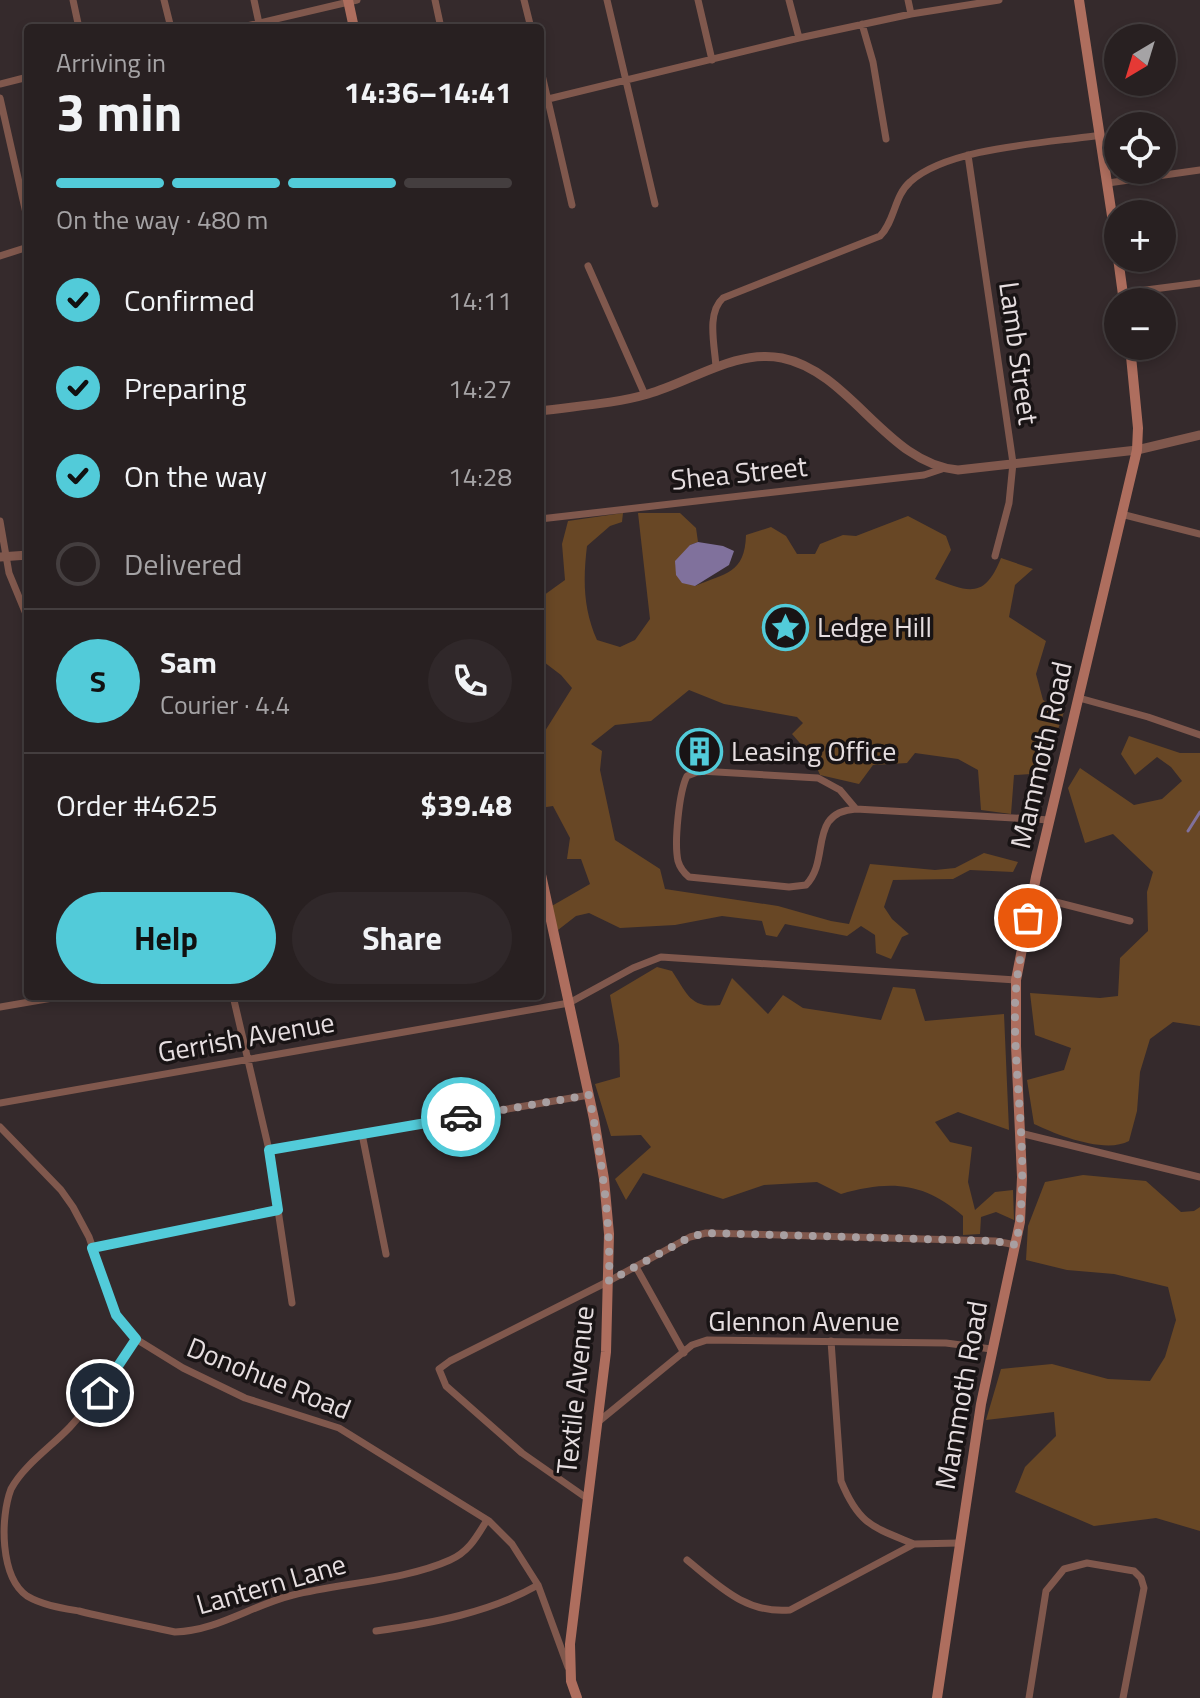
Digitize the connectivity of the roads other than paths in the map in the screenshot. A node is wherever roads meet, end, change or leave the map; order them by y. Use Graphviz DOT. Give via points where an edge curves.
graph roads {
  1 [pos="73,0"];
  2 [pos="164,0"];
  3 [pos="254,0"];
  4 [pos="435,0"];
  5 [pos="524,0"];
  6 [pos="607,0"];
  7 [pos="698,0"];
  8 [pos="789,0"];
  9 [pos="908,0"];
  10 [pos="999,0"];
  11 [pos="1079,0"];
  12 [pos="351,1"];
  13 [pos="911,14"];
  14 [pos="78,24"];
  15 [pos="170,24"];
  16 [pos="259,24"];
  17 [pos="266,24"];
  18 [pos="354,24"];
  19 [pos="440,24"];
  20 [pos="530,24"];
  21 [pos="862,24"];
  22 [pos="799,38"];
  23 [pos="712,60"];
  24 [pos="24,78"];
  25 [pos="626,79"];
  26 [pos="0,84"];
  27 [pos="0,98"];
  28 [pos="544,100"];
  29 [pos="1101,135"];
  30 [pos="886,139"];
  31 [pos="968,155"];
  32 [pos="1104,156"];
  33 [pos="1200,170"];
  34 [pos="1176,173"];
  35 [pos="24,204"];
  36 [pos="655,204"];
  37 [pos="572,205"];
  38 [pos="24,248"];
  39 [pos="0,256"];
  40 [pos="588,266"];
  41 [pos="1200,283"];
  42 [pos="1173,288"];
  43 [pos="1131,360"];
  44 [pos="716,367"];
  45 [pos="645,395"];
  46 [pos="544,410"];
  47 [pos="1200,435"];
  48 [pos="1137,450"];
  49 [pos="1013,463"];
  50 [pos="942,469"];
  51 [pos="1121,514"];
  52 [pos="544,519"];
  53 [pos="0,521"];
  54 [pos="1200,534"];
  55 [pos="24,555"];
  56 [pos="995,556"];
  57 [pos="4,557"];
  58 [pos="24,609"];
  59 [pos="1079,698"];
  60 [pos="1200,735"];
  61 [pos="856,809"];
  62 [pos="1050,820"];
  63 [pos="544,888"];
  64 [pos="1032,896"];
  65 [pos="1130,921"];
  66 [pos="1016,980"];
  67 [pos="41,1000"];
  68 [pos="234,1000"];
  69 [pos="569,1003"];
  70 [pos="0,1007"];
  71 [pos="249,1060"];
  72 [pos="589,1095"];
  73 [pos="0,1103"];
  74 [pos="0,1127"];
  75 [pos="1020,1133"];
  76 [pos="362,1134"];
  77 [pos="269,1150"];
  78 [pos="1200,1177"];
  79 [pos="278,1210"];
  80 [pos="1016,1245"];
  81 [pos="92,1248"];
  82 [pos="386,1254"];
  83 [pos="636,1267"];
  84 [pos="609,1281"];
  85 [pos="292,1303"];
  86 [pos="136,1339"];
  87 [pos="831,1341"];
  88 [pos="991,1349"];
  89 [pos="684,1353"];
  90 [pos="597,1422"];
  91 [pos="588,1499"];
  92 [pos="487,1520"];
  93 [pos="959,1543"];
  94 [pos="914,1544"];
  95 [pos="687,1560"];
  96 [pos="538,1585"];
  97 [pos="376,1631"];
  98 [pos="571,1681"];
  99 [pos="577,1698"];
  100 [pos="937,1698"];
  101 [pos="1029,1698"];
  102 [pos="1123,1698"];
  1 -- 14 [label="street"];
  2 -- 15 [label="street"];
  3 -- 16 [label="street"];
  4 -- 19 [label="street"];
  5 -- 20 [label="street"];
  6 -- 25 [label="street"];
  7 -- 23 [label="street"];
  8 -- 22 [label="street"];
  9 -- 13 [label="street"];
  10 -- 13 [label="street"];
  11 -- 29 [label="main road"];
  12 -- 17 [label="street"];
  12 -- 18 [label="main road"];
  13 -- 21 [label="street"];
  21 -- 22 [label="street"];
  21 -- 30 [label="street"];
  22 -- 23 [label="street"];
  23 -- 25 [label="street"];
  24 -- 26 [label="street"];
  25 -- 28 [label="street"];
  25 -- 36 [label="street"];
  27 -- 35 [label="street"];
  28 -- 37 [label="street"];
  29 -- 31 [label="street"];
  29 -- 32 [label="main road"];
  31 -- 44 [label="street" via="907,184 880,236 717,303"];
  31 -- 49 [label="street, Lamb Street"];
  33 -- 34 [label="street"];
  38 -- 39 [label="street"];
  40 -- 45 [label="street"];
  41 -- 42 [label="street"];
  43 -- 48 [label="main road, Mammoth Road"];
  44 -- 45 [label="street"];
  44 -- 50 [label="street" via="772,357 803,366 839,389 896,441"];
  45 -- 46 [label="street"];
  47 -- 48 [label="street"];
  48 -- 49 [label="street"];
  48 -- 51 [label="main road, Mammoth Road"];
  49 -- 50 [label="street"];
  49 -- 56 [label="street, Lamb Street"];
  50 -- 52 [label="street, Shea Street"];
  51 -- 54 [label="street"];
  51 -- 59 [label="main road, Mammoth Road"];
  53 -- 57 [label="street"];
  55 -- 57 [label="street"];
  57 -- 58 [label="street"];
  59 -- 60 [label="street"];
  59 -- 62 [label="main road, Mammoth Road"];
  61 -- 61 [label="street" via="840,790 818,778 693,773 682,789 679,864 689,877 806,885 817,868 830,819"];
  61 -- 62 [label="street"];
  62 -- 64 [label="main road, Mammoth Road"];
  63 -- 69 [label="main road, Textile Avenue"];
  64 -- 65 [label="street"];
  64 -- 66 [label="main road, Mammoth Road"];
  66 -- 69 [label="street, Gerrish Avenue" via="661,957"];
  66 -- 75 [label="main road, Mammoth Road"];
  67 -- 70 [label="street"];
  68 -- 71 [label="street"];
  69 -- 71 [label="street, Gerrish Avenue"];
  69 -- 72 [label="main road, Textile Avenue"];
  71 -- 73 [label="street, Gerrish Avenue"];
  71 -- 77 [label="street"];
  72 -- 76 [label="street"];
  72 -- 84 [label="main road, Textile Avenue" via="604,1179"];
  74 -- 81 [label="street, Donohue Road" via="61,1190"];
  75 -- 78 [label="street"];
  75 -- 80 [label="main road, Mammoth Road" via="1022,1196"];
  76 -- 77 [label="street"];
  76 -- 82 [label="street"];
  77 -- 79 [label="street"];
  79 -- 81 [label="street"];
  79 -- 85 [label="street"];
  80 -- 83 [label="street" via="719,1232 690,1237"];
  80 -- 88 [label="main road, Mammoth Road"];
  81 -- 86 [label="street, Donohue Road" via="116,1315"];
  83 -- 84 [label="street"];
  83 -- 89 [label="street"];
  84 -- 90 [label="main road, Textile Avenue"];
  84 -- 91 [label="street" via="439,1370 446,1386 522,1453"];
  86 -- 92 [label="street, Donohue Road" via="245,1398 339,1428"];
  86 -- 92 [label="street, Lantern Lane" via="100,1393 18,1478 7,1498 1,1525 4,1559 25,1595 185,1632 284,1598 451,1560 472,1544"];
  87 -- 88 [label="street, Glennon Avenue"];
  87 -- 89 [label="street, Glennon Avenue" via="722,1338 692,1345"];
  87 -- 94 [label="street" via="841,1481 861,1519"];
  88 -- 93 [label="main road, Mammoth Road"];
  89 -- 90 [label="street, Glennon Avenue"];
  90 -- 91 [label="main road, Textile Avenue"];
  91 -- 98 [label="main road, Textile Avenue" via="570,1644"];
  92 -- 96 [label="street, Donohue Road" via="512,1544"];
  93 -- 94 [label="street"];
  93 -- 100 [label="main road, Mammoth Road"];
  94 -- 95 [label="street" via="780,1611 744,1603"];
  96 -- 97 [label="street" via="511,1600 463,1614"];
  96 -- 98 [label="street, Donohue Road"];
  98 -- 99 [label="main road, Textile Avenue"];
  101 -- 102 [label="street" via="1046,1591 1064,1569 1087,1563 1134,1571 1144,1588"];
}
